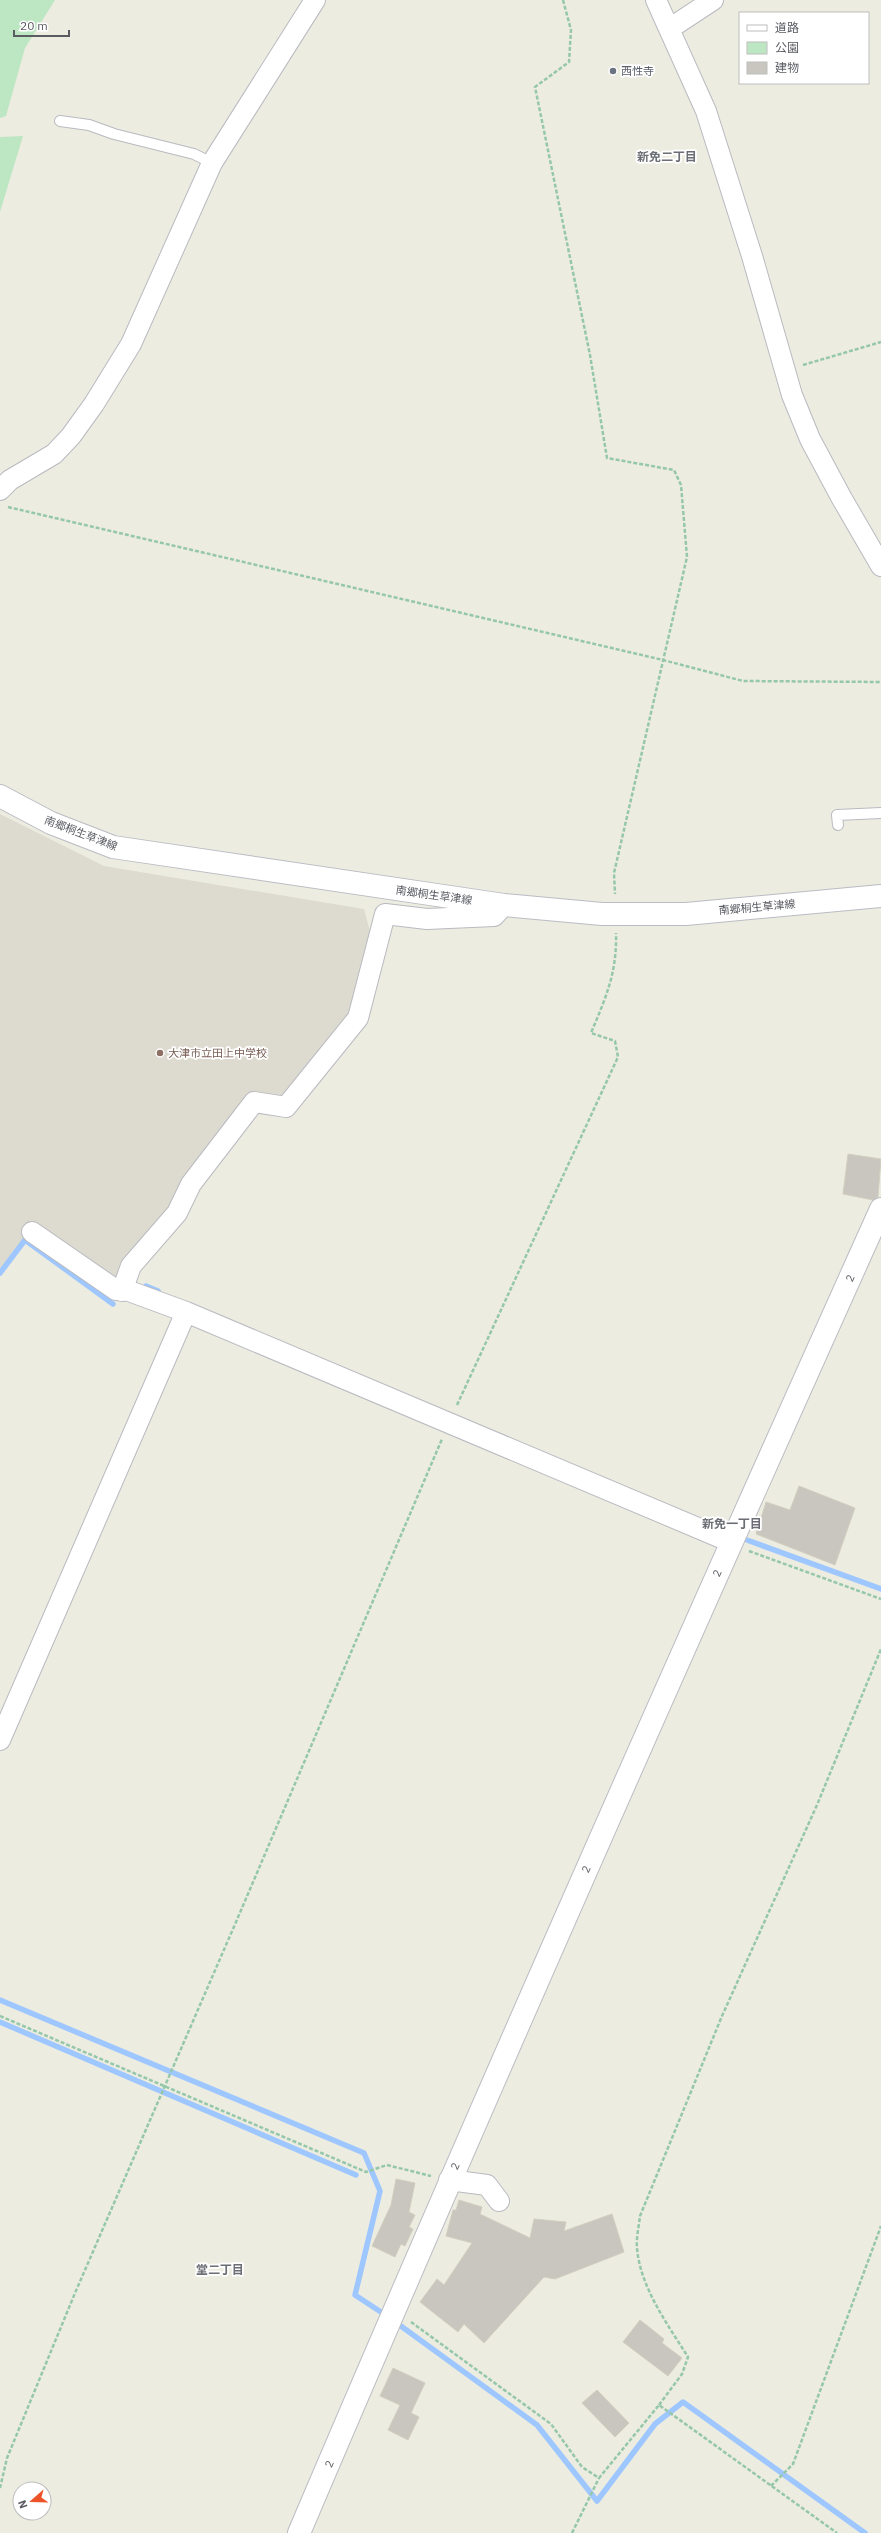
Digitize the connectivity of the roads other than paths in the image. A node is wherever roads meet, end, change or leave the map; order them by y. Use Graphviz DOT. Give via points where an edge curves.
graph roads {
  1 [pos="315,0"];
  2 [pos="656,0"];
  3 [pos="713,0"];
  4 [pos="669,29"];
  5 [pos="60,121"];
  6 [pos="212,163"];
  7 [pos="0,490"];
  8 [pos="881,566"];
  9 [pos="0,796"];
  10 [pos="881,813"];
  11 [pos="838,825"];
  12 [pos="881,896"];
  13 [pos="504,905"];
  14 [pos="881,1209"];
  15 [pos="32,1232"];
  16 [pos="122,1290"];
  17 [pos="186,1312"];
  18 [pos="731,1542"];
  19 [pos="0,1740"];
  20 [pos="449,2180"];
  21 [pos="499,2201"];
  22 [pos="300,2533"];
  1 -- 6 [label="street"];
  2 -- 4 [label="street"];
  3 -- 4 [label="street"];
  4 -- 8 [label="street" via="706,111 752,256 784,370 810,439"];
  5 -- 6 [label="lane" via="89,125 114,134 194,154"];
  6 -- 7 [label="street" via="131,344 94,404 71,436 54,454 10,480"];
  9 -- 13 [label="street, 南郷桐生草津線" via="51,823 113,847"];
  10 -- 11 [label="lane" via="838,815"];
  12 -- 13 [label="street, 南郷桐生草津線" via="686,914 616,914"];
  13 -- 16 [label="street" via="494,916 428,919 385,914 358,1018 286,1108 254,1102 191,1184 177,1213 131,1266"];
  14 -- 18 [label="street, 2"];
  15 -- 16 [label="street" via="116,1290"];
  16 -- 17 [label="street"];
  17 -- 18 [label="street"];
  17 -- 19 [label="street"];
  18 -- 20 [label="street, 2"];
  20 -- 21 [label="street" via="487,2185"];
  20 -- 22 [label="street, 2"];
}
